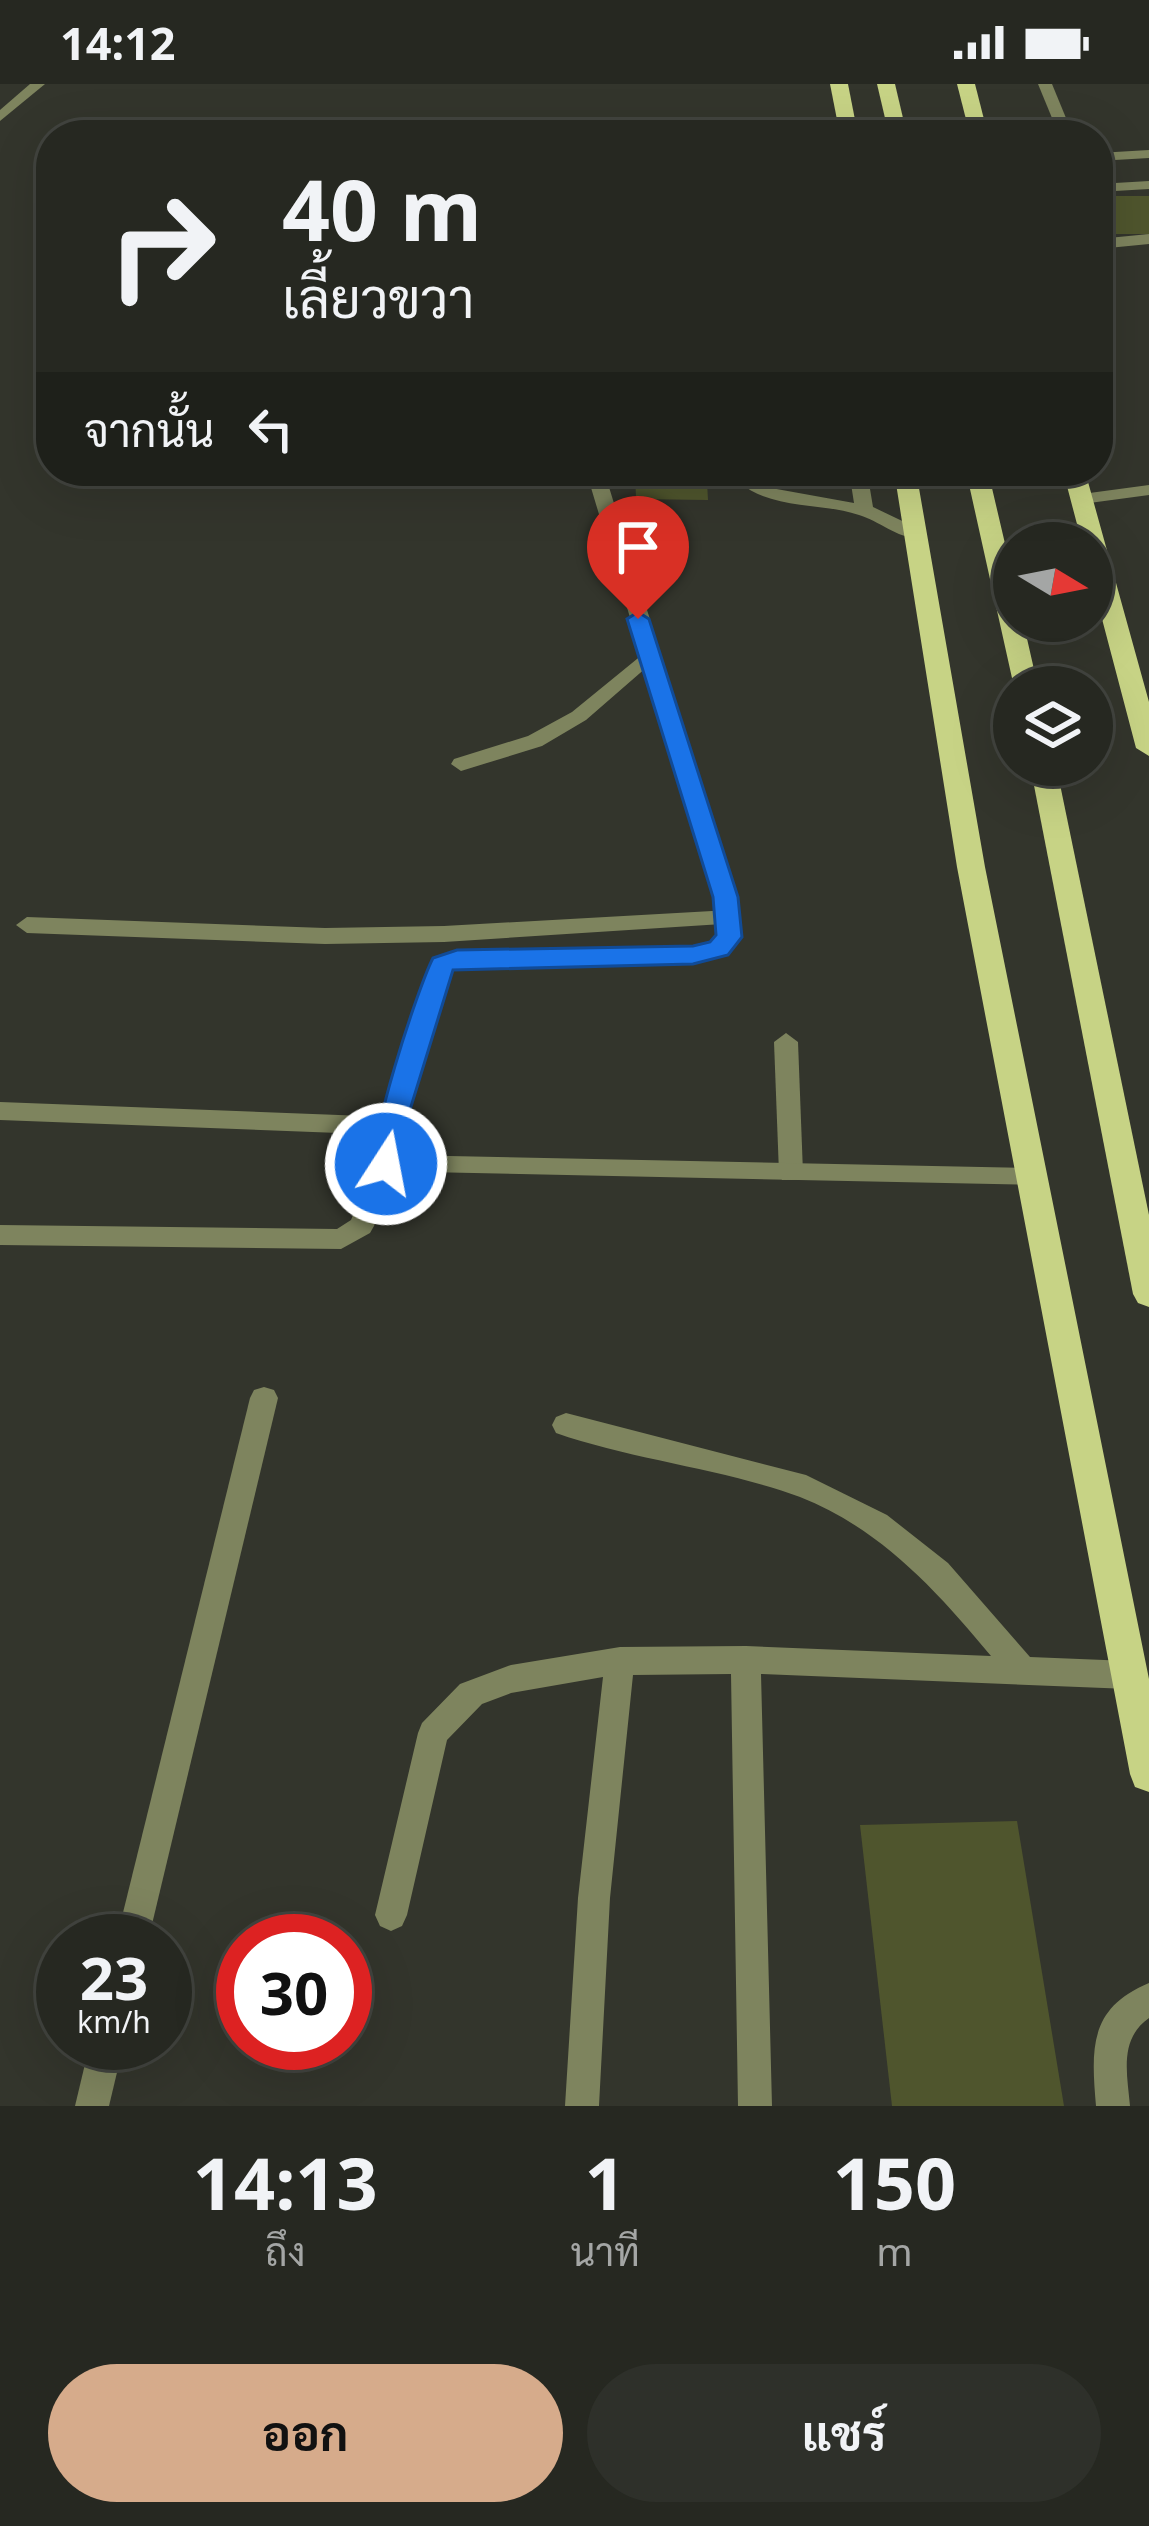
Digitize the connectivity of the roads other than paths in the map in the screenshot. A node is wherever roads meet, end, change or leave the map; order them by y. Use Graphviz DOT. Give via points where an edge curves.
graph roads {
  1 [pos="38,84"];
  2 [pos="839,84"];
  3 [pos="886,84"];
  4 [pos="966,84"];
  5 [pos="1045,84"];
  6 [pos="0,116"];
  7 [pos="846,120"];
  8 [pos="894,120"];
  9 [pos="976,120"];
  10 [pos="1060,120"];
  11 [pos="1149,154"];
  12 [pos="1113,156"];
  13 [pos="1149,185"];
  14 [pos="1113,187"];
  15 [pos="1149,239"];
  16 [pos="1113,243"];
  17 [pos="600,486"];
  18 [pos="755,486"];
  19 [pos="861,486"];
  20 [pos="908,486"];
  21 [pos="980,486"];
  22 [pos="1078,486"];
  23 [pos="1149,490"];
  24 [pos="1082,499"];
  25 [pos="864,510"];
  26 [pos="916,534"];
  27 [pos="648,656"];
  28 [pos="1021,666"];
  29 [pos="1149,748"];
  30 [pos="460,764"];
  31 [pos="1046,786"];
  32 [pos="730,918"];
  33 [pos="27,925"];
  34 [pos="786,1042"];
  35 [pos="0,1111"];
  36 [pos="391,1126"];
  37 [pos="386,1164"];
  38 [pos="790,1173"];
  39 [pos="1030,1178"];
  40 [pos="0,1235"];
  41 [pos="1149,1294"];
  42 [pos="264,1397"];
  43 [pos="566,1425"];
  44 [pos="746,1660"];
  45 [pos="620,1661"];
  46 [pos="1021,1669"];
  47 [pos="1130,1675"];
  48 [pos="1149,1774"];
  49 [pos="139,1914"];
  50 [pos="391,1915"];
  51 [pos="1149,2000"];
  52 [pos="101,2070"];
  53 [pos="92,2106"];
  54 [pos="583,2106"];
  55 [pos="755,2106"];
  56 [pos="1113,2106"];
  1 -- 6 [label="street"];
  2 -- 7 [label="main road"];
  3 -- 8 [label="main road"];
  4 -- 9 [label="main road"];
  5 -- 10 [label="street"];
  11 -- 12 [label="street"];
  13 -- 14 [label="street"];
  15 -- 16 [label="street"];
  17 -- 27 [label="street"];
  18 -- 25 [label="street"];
  19 -- 25 [label="street"];
  20 -- 26 [label="main road"];
  21 -- 28 [label="main road"];
  22 -- 24 [label="main road"];
  23 -- 24 [label="street"];
  24 -- 29 [label="main road"];
  25 -- 26 [label="street"];
  26 -- 39 [label="main road"];
  27 -- 30 [label="street" via="550,733"];
  27 -- 32 [label="street"];
  31 -- 41 [label="main road"];
  32 -- 33 [label="street" via="326,936"];
  32 -- 36 [label="street" via="719,949 693,955 442,964"];
  34 -- 38 [label="street"];
  35 -- 36 [label="street"];
  36 -- 37 [label="street"];
  37 -- 38 [label="street"];
  37 -- 40 [label="street" via="361,1226 341,1239"];
  38 -- 39 [label="street"];
  39 -- 47 [label="main road"];
  42 -- 49 [label="street"];
  43 -- 46 [label="street" via="806,1487 860,1515 938,1573"];
  44 -- 45 [label="street"];
  44 -- 46 [label="street"];
  44 -- 55 [label="street"];
  45 -- 50 [label="street" via="471,1694 433,1733"];
  45 -- 54 [label="street" via="594,1898"];
  46 -- 47 [label="street"];
  47 -- 48 [label="main road"];
  51 -- 56 [label="street" via="1126,2008 1115,2024"];
  52 -- 53 [label="street"];
}
